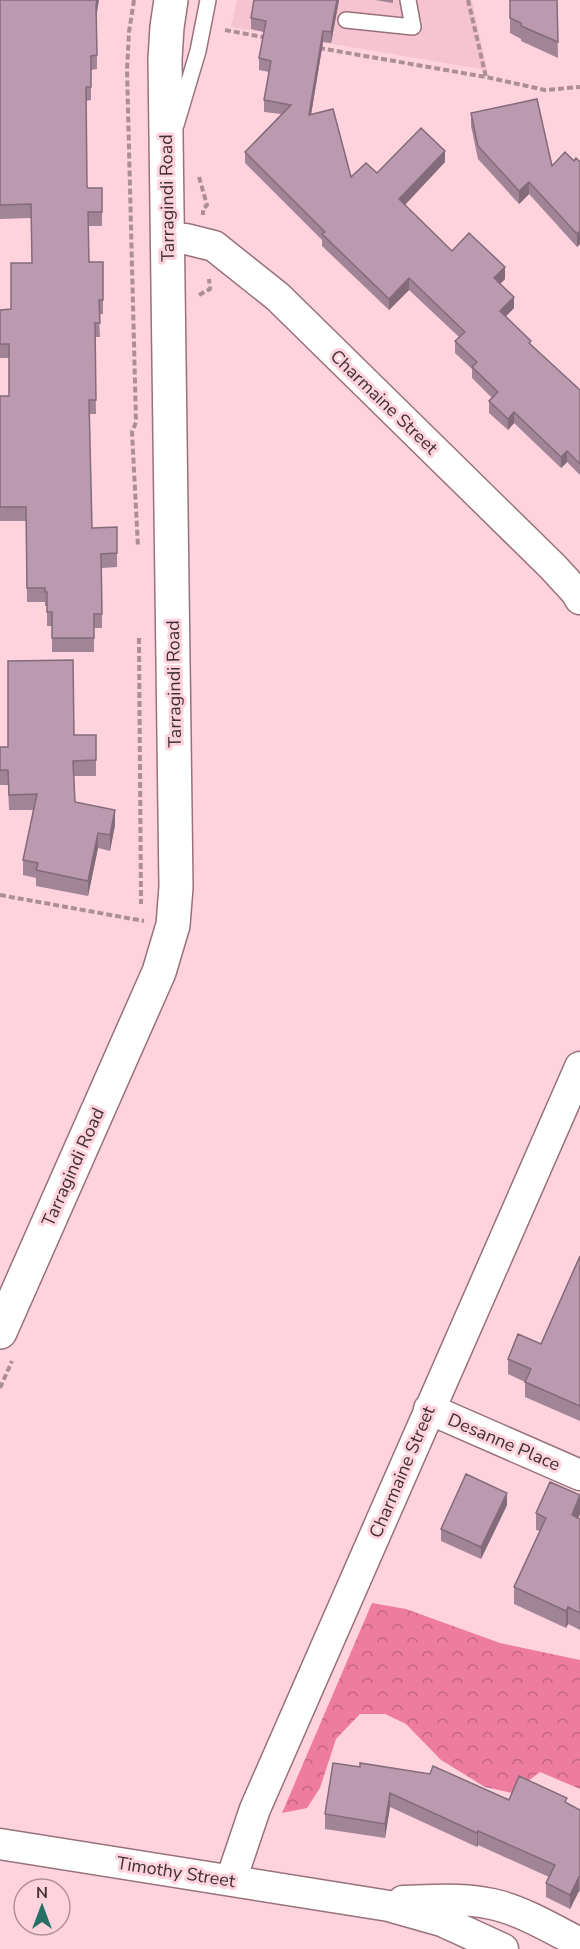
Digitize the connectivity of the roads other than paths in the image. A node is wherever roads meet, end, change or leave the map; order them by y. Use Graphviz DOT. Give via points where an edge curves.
graph roads {
  1 [pos="171,0"];
  2 [pos="208,0"];
  3 [pos="408,0"];
  4 [pos="346,20"];
  5 [pos="166,152"];
  6 [pos="168,240"];
  7 [pos="580,599"];
  8 [pos="580,1067"];
  9 [pos="0,1332"];
  10 [pos="429,1409"];
  11 [pos="580,1475"];
  12 [pos="0,1844"];
  13 [pos="231,1880"];
  14 [pos="352,1899"];
  15 [pos="580,1943"];
  16 [pos="502,1949"];
  1 -- 5 [label="street, Tarragindi Road" via="166,42"];
  2 -- 5 [label="lane" via="198,51"];
  3 -- 4 [label="lane" via="413,27"];
  5 -- 6 [label="street, Tarragindi Road"];
  6 -- 7 [label="street, Charmaine Street" via="186,239 214,246 278,297 553,567"];
  6 -- 9 [label="street, Tarragindi Road" via="176,887 173,926 159,972"];
  8 -- 10 [label="street, Charmaine Street"];
  10 -- 11 [label="street, Desanne Place"];
  10 -- 13 [label="street, Charmaine Street" via="255,1809"];
  12 -- 13 [label="street, Timothy Street"];
  13 -- 14 [label="street, Timothy Street"];
  14 -- 15 [label="street, Timothy Street" via="463,1900 498,1905"];
  14 -- 16 [label="street, Timothy Street" via="442,1921"];
}
